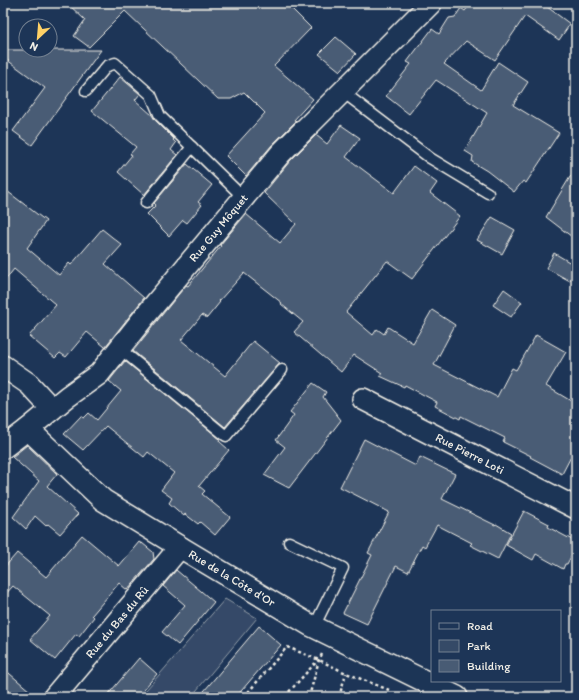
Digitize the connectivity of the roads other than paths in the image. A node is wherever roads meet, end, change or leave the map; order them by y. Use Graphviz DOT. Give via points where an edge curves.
graph roads {
  1 [pos="431,3"];
  2 [pos="86,91"];
  3 [pos="343,92"];
  4 [pos="192,147"];
  5 [pos="488,193"];
  6 [pos="244,198"];
  7 [pos="146,203"];
  8 [pos="119,348"];
  9 [pos="3,366"];
  10 [pos="282,370"];
  11 [pos="363,399"];
  12 [pos="52,409"];
  13 [pos="28,430"];
  14 [pos="3,448"];
  15 [pos="576,508"];
  16 [pos="289,542"];
  17 [pos="180,548"];
  18 [pos="314,626"];
  19 [pos="54,697"];
  20 [pos="457,697"];
  1 -- 3 [label="street, Rue Guy Môquet"];
  2 -- 4 [label="lane" via="106,66 116,63 151,95 160,116"];
  3 -- 5 [label="lane" via="430,158"];
  3 -- 6 [label="street, Rue Guy Môquet" via="281,153"];
  4 -- 6 [label="lane"];
  4 -- 7 [label="lane"];
  6 -- 8 [label="street, Rue Guy Môquet"];
  8 -- 10 [label="lane" via="226,436"];
  8 -- 12 [label="street, Rue Guy Môquet" via="99,374"];
  9 -- 12 [label="street" via="29,384"];
  11 -- 15 [label="street, Rue Pierre Loti"];
  12 -- 13 [label="street, Rue Guy Môquet"];
  13 -- 14 [label="street, Rue Guy Môquet"];
  13 -- 17 [label="street, Rue de la Côte d'Or" via="103,500"];
  16 -- 18 [label="lane" via="343,568"];
  17 -- 18 [label="street, Rue de la Côte d'Or"];
  17 -- 19 [label="street, Rue du Bas du Rû"];
  18 -- 20 [label="street, Rue de la Côte d'Or"];
}
